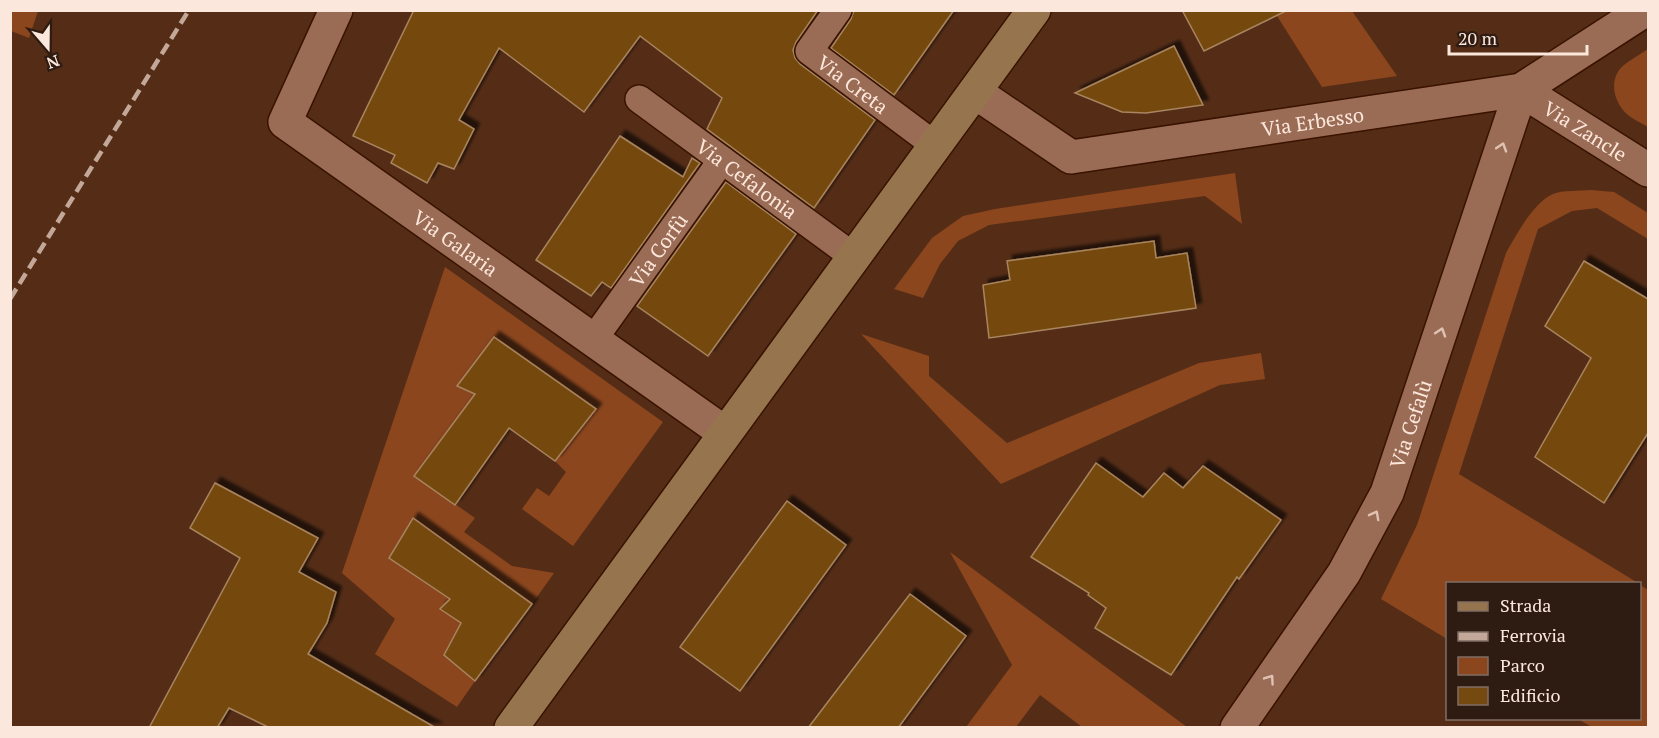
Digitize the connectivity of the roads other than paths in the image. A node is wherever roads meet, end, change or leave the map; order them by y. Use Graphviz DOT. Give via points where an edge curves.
graph roads {
  1 [pos="336,10"];
  2 [pos="838,10"];
  3 [pos="1034,10"];
  4 [pos="1645,10"];
  5 [pos="1521,90"];
  6 [pos="975,92"];
  7 [pos="639,99"];
  8 [pos="936,146"];
  9 [pos="722,160"];
  10 [pos="1648,170"];
  11 [pos="854,257"];
  12 [pos="593,340"];
  13 [pos="725,433"];
  14 [pos="511,728"];
  15 [pos="1237,728"];
  1 -- 12 [label="street, Via Galaria" via="285,122"];
  2 -- 8 [label="lane, Via Creta" via="809,51"];
  3 -- 6 [label="street"];
  4 -- 5 [label="street, Via Erbesso"];
  5 -- 6 [label="street, Via Erbesso" via="1071,157"];
  5 -- 10 [label="street, Via Zancle"];
  15 -- 5 [label="street, Via Cefalù, one-way" via="1344,573 1387,493"];
  6 -- 8 [label="street"];
  7 -- 9 [label="lane, Via Cefalonia"];
  8 -- 11 [label="street"];
  9 -- 11 [label="lane, Via Cefalonia"];
  9 -- 12 [label="lane, Via Corfù"];
  11 -- 13 [label="street"];
  12 -- 13 [label="street, Via Galaria"];
  13 -- 14 [label="street"];
}
